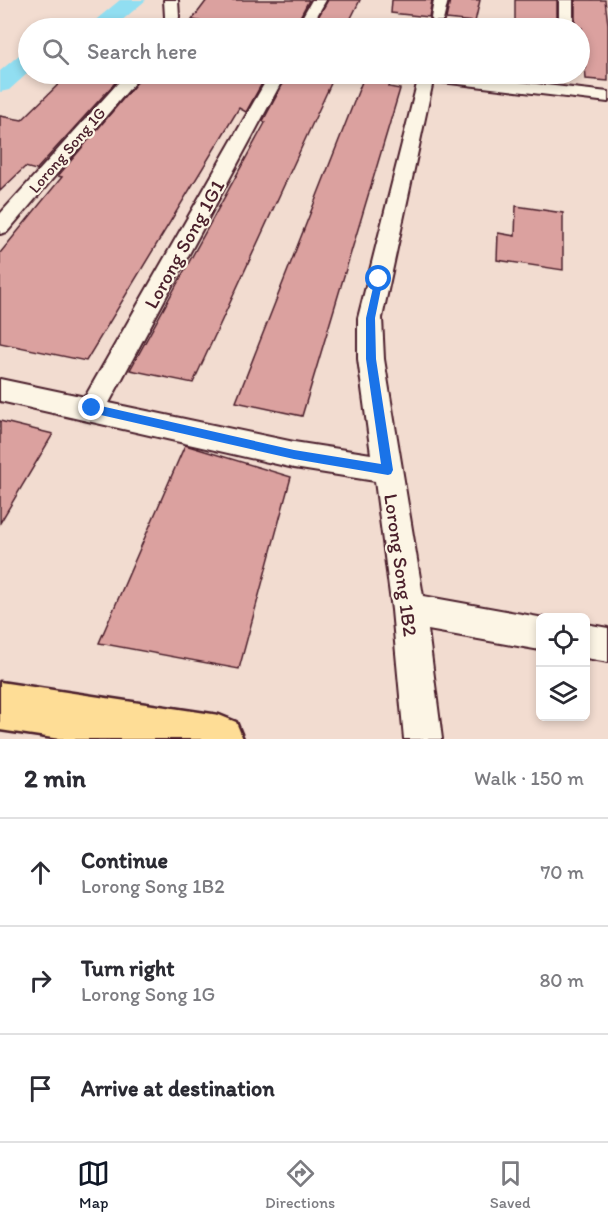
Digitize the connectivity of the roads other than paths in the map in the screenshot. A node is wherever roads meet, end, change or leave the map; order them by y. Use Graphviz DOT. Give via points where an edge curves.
graph roads {
  1 [pos="171,0"];
  2 [pos="319,0"];
  3 [pos="441,0"];
  4 [pos="566,0"];
  5 [pos="172,18"];
  6 [pos="309,18"];
  7 [pos="438,18"];
  8 [pos="566,18"];
  9 [pos="125,84"];
  10 [pos="272,84"];
  11 [pos="417,84"];
  12 [pos="502,84"];
  13 [pos="568,84"];
  14 [pos="568,92"];
  15 [pos="608,97"];
  16 [pos="0,227"];
  17 [pos="0,390"];
  18 [pos="92,408"];
  19 [pos="388,470"];
  20 [pos="409,610"];
  21 [pos="536,632"];
  22 [pos="590,642"];
  23 [pos="608,645"];
  24 [pos="0,706"];
  25 [pos="219,739"];
  26 [pos="423,739"];
  1 -- 5 [label="street"];
  2 -- 6 [label="street"];
  3 -- 7 [label="street"];
  4 -- 8 [label="street"];
  9 -- 16 [label="street, Lorong Song 1G"];
  10 -- 18 [label="street, Lorong Song 1G1"];
  11 -- 19 [label="street, Lorong Song 1B2" via="370,318 371,359"];
  12 -- 14 [label="street"];
  13 -- 14 [label="street"];
  14 -- 15 [label="street"];
  17 -- 18 [label="street"];
  18 -- 19 [label="street" via="294,454"];
  19 -- 20 [label="street, Lorong Song 1B2"];
  20 -- 21 [label="street"];
  20 -- 26 [label="street, Lorong Song 1B2"];
  22 -- 23 [label="street"];
  24 -- 25 [label="main road"];
}
